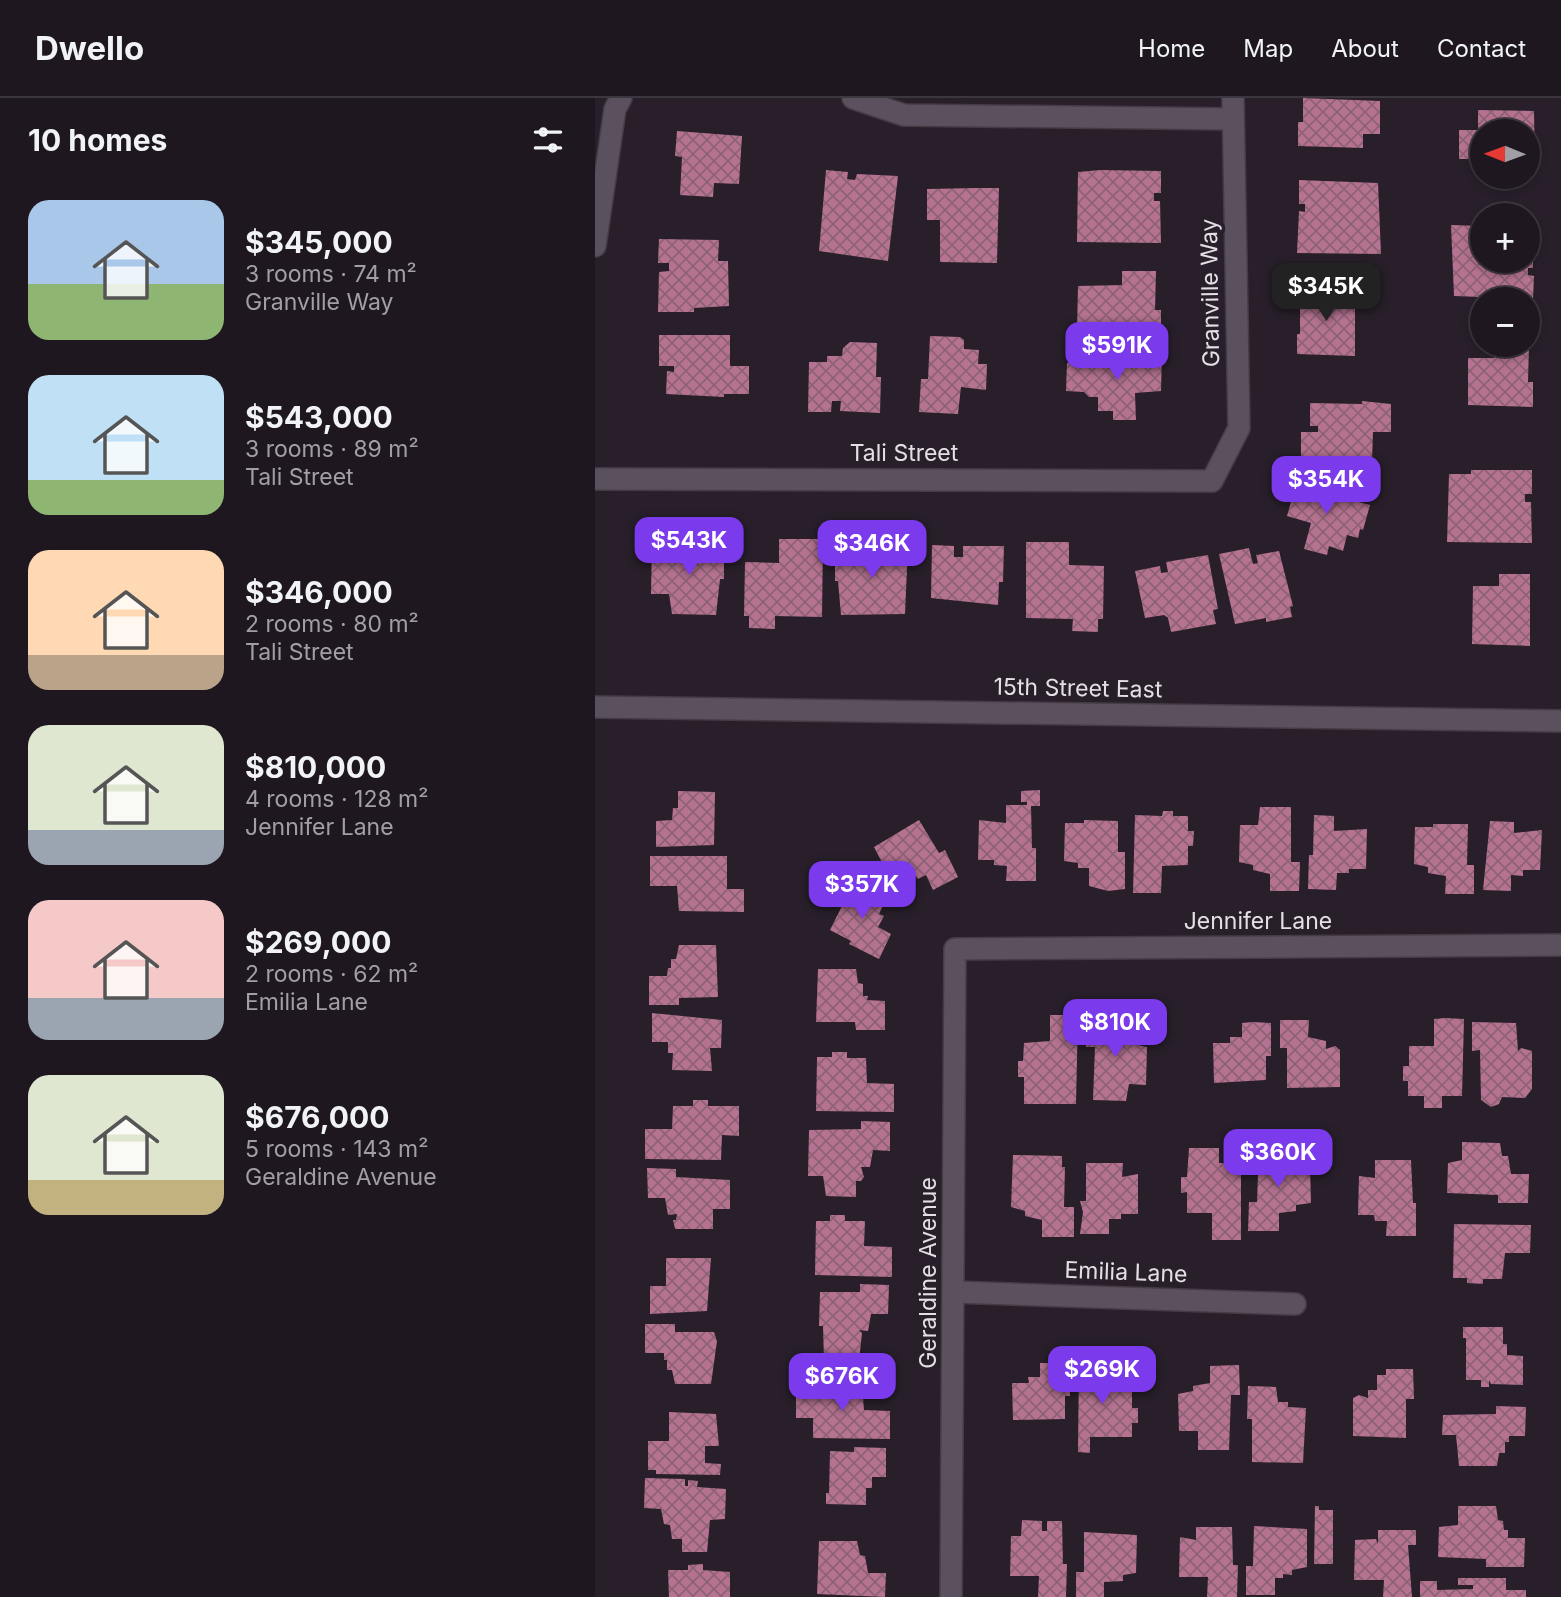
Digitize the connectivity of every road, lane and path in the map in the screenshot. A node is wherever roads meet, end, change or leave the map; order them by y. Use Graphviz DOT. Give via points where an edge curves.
graph roads {
  1 [pos="621,98"];
  2 [pos="853,98"];
  3 [pos="1232,109"];
  4 [pos="595,246"];
  5 [pos="595,479"];
  6 [pos="1212,481"];
  7 [pos="595,707"];
  8 [pos="1561,721"];
  9 [pos="1561,945"];
  10 [pos="955,949"];
  11 [pos="954,1292"];
  12 [pos="1295,1304"];
  13 [pos="951,1597"];
  1 -- 4 [label="street" via="615,108"];
  2 -- 3 [label="street" via="904,115"];
  3 -- 6 [label="street, Granville Way" via="1239,428"];
  5 -- 6 [label="street, Tali Street"];
  7 -- 8 [label="street, 15th Street East"];
  9 -- 10 [label="street, Jennifer Lane"];
  10 -- 11 [label="street, Geraldine Avenue"];
  11 -- 12 [label="street, Emilia Lane"];
  11 -- 13 [label="street, Geraldine Avenue"];
}
